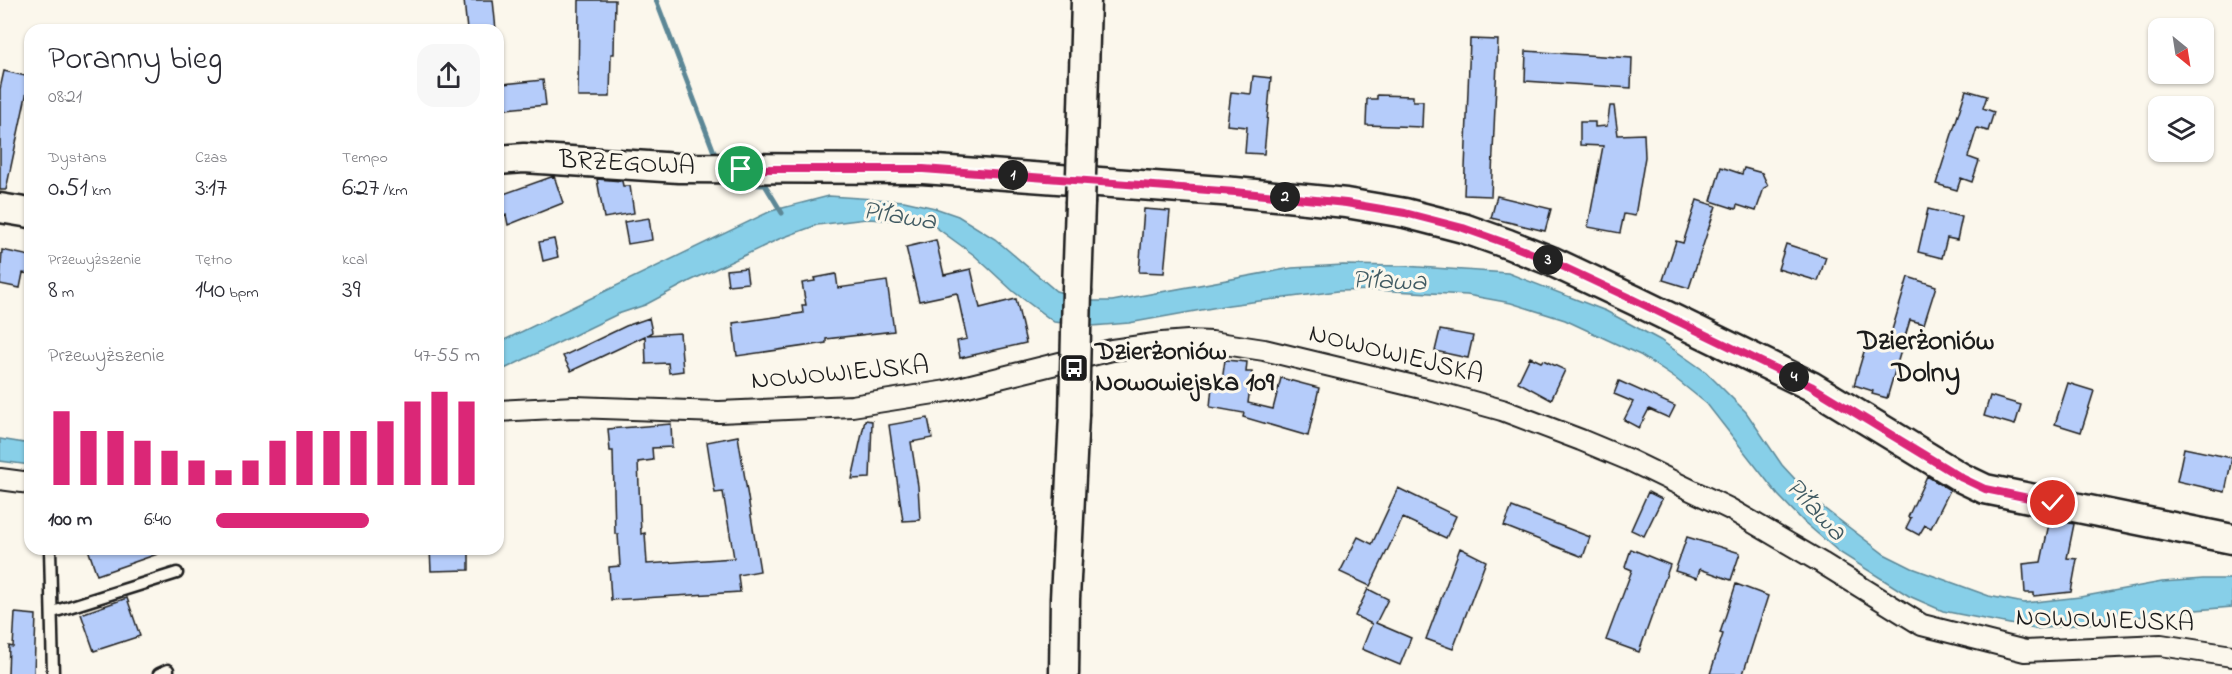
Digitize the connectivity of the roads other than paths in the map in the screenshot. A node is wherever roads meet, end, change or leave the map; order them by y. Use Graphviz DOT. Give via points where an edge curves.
graph roads {
  1 [pos="1086,0"];
  2 [pos="504,160"];
  3 [pos="0,208"];
  4 [pos="24,212"];
  5 [pos="504,411"];
  6 [pos="0,479"];
  7 [pos="24,482"];
  8 [pos="2232,539"];
  9 [pos="50,555"];
  10 [pos="177,573"];
  11 [pos="53,612"];
  12 [pos="2232,656"];
  13 [pos="53,674"];
  14 [pos="1064,674"];
  1 -- 14 [label="street, bridge"];
  2 -- 8 [label="street, BRZEGOWA" via="680,168 923,169 1235,192 1405,213 1508,244 1634,300 1811,386 1985,489"];
  3 -- 4 [label="street"];
  5 -- 12 [label="street, NOWOWIEJSKA" via="574,407 719,412 852,406 947,391 1113,350 1188,341 1254,348 1502,410 1581,440 1730,509 1922,625 2025,651 2161,645"];
  6 -- 7 [label="street"];
  9 -- 11 [label="lane"];
  10 -- 11 [label="lane"];
  11 -- 13 [label="lane"];
}
